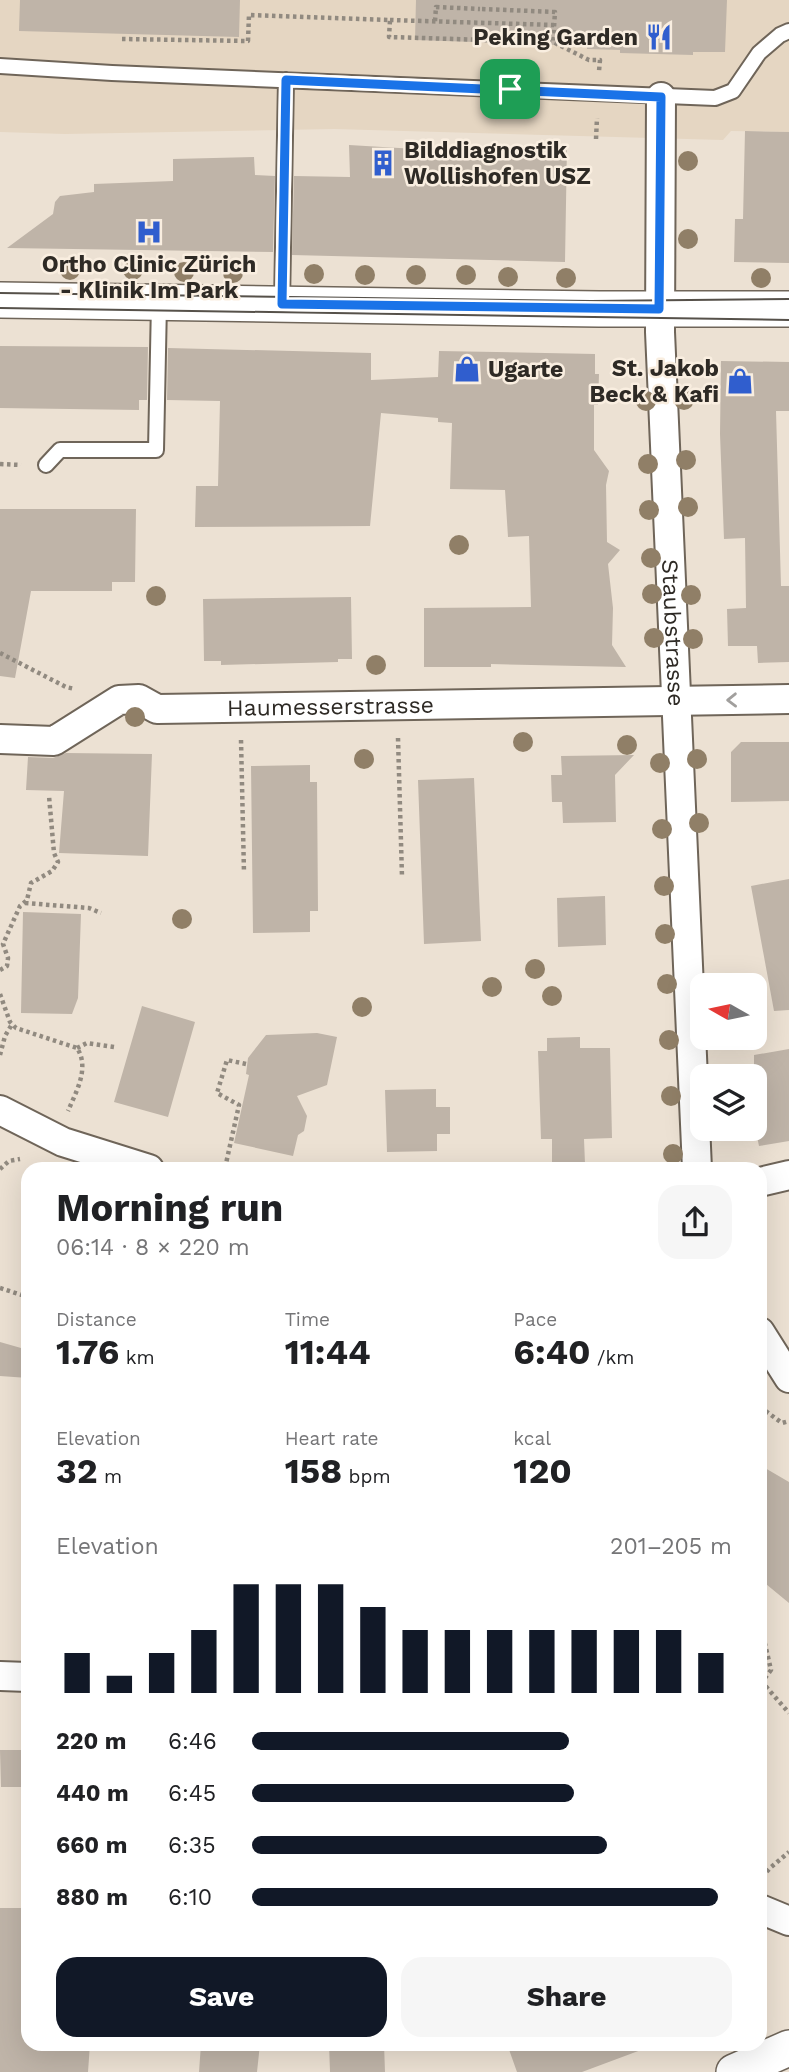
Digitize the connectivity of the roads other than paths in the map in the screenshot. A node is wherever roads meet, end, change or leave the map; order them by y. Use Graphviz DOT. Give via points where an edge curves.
graph roads {
  1 [pos="789,31"];
  2 [pos="0,66"];
  3 [pos="286,80"];
  4 [pos="661,97"];
  5 [pos="0,300"];
  6 [pos="159,303"];
  7 [pos="282,304"];
  8 [pos="659,309"];
  9 [pos="789,309"];
  10 [pos="46,465"];
  11 [pos="789,699"];
  12 [pos="675,701"];
  13 [pos="0,739"];
  14 [pos="0,1110"];
  15 [pos="127,1162"];
  16 [pos="696,1162"];
  17 [pos="789,1175"];
  18 [pos="767,1180"];
  19 [pos="767,1343"];
  20 [pos="789,1378"];
  21 [pos="0,1676"];
  22 [pos="21,1677"];
  23 [pos="767,1912"];
  24 [pos="789,1922"];
  25 [pos="789,2048"];
  26 [pos="734,2072"];
  1 -- 4 [label="lane" via="760,53 733,91 715,97"];
  2 -- 3 [label="lane"];
  3 -- 4 [label="lane"];
  3 -- 7 [label="lane"];
  4 -- 8 [label="street, Staubstrasse"];
  5 -- 6 [label="street"];
  6 -- 7 [label="street"];
  6 -- 10 [label="lane" via="156,450 61,450"];
  7 -- 8 [label="street"];
  8 -- 9 [label="street"];
  8 -- 12 [label="street, Staubstrasse"];
  11 -- 12 [label="street, Haumesserstrasse, one-way"];
  12 -- 13 [label="street, Haumesserstrasse" via="158,709 139,699 119,699 54,741"];
  12 -- 16 [label="street, Staubstrasse"];
  14 -- 15 [label="street" via="63,1142"];
  17 -- 18 [label="street"];
  19 -- 20 [label="street"];
  21 -- 22 [label="street"];
  23 -- 24 [label="street"];
  25 -- 26 [label="street"];
}
